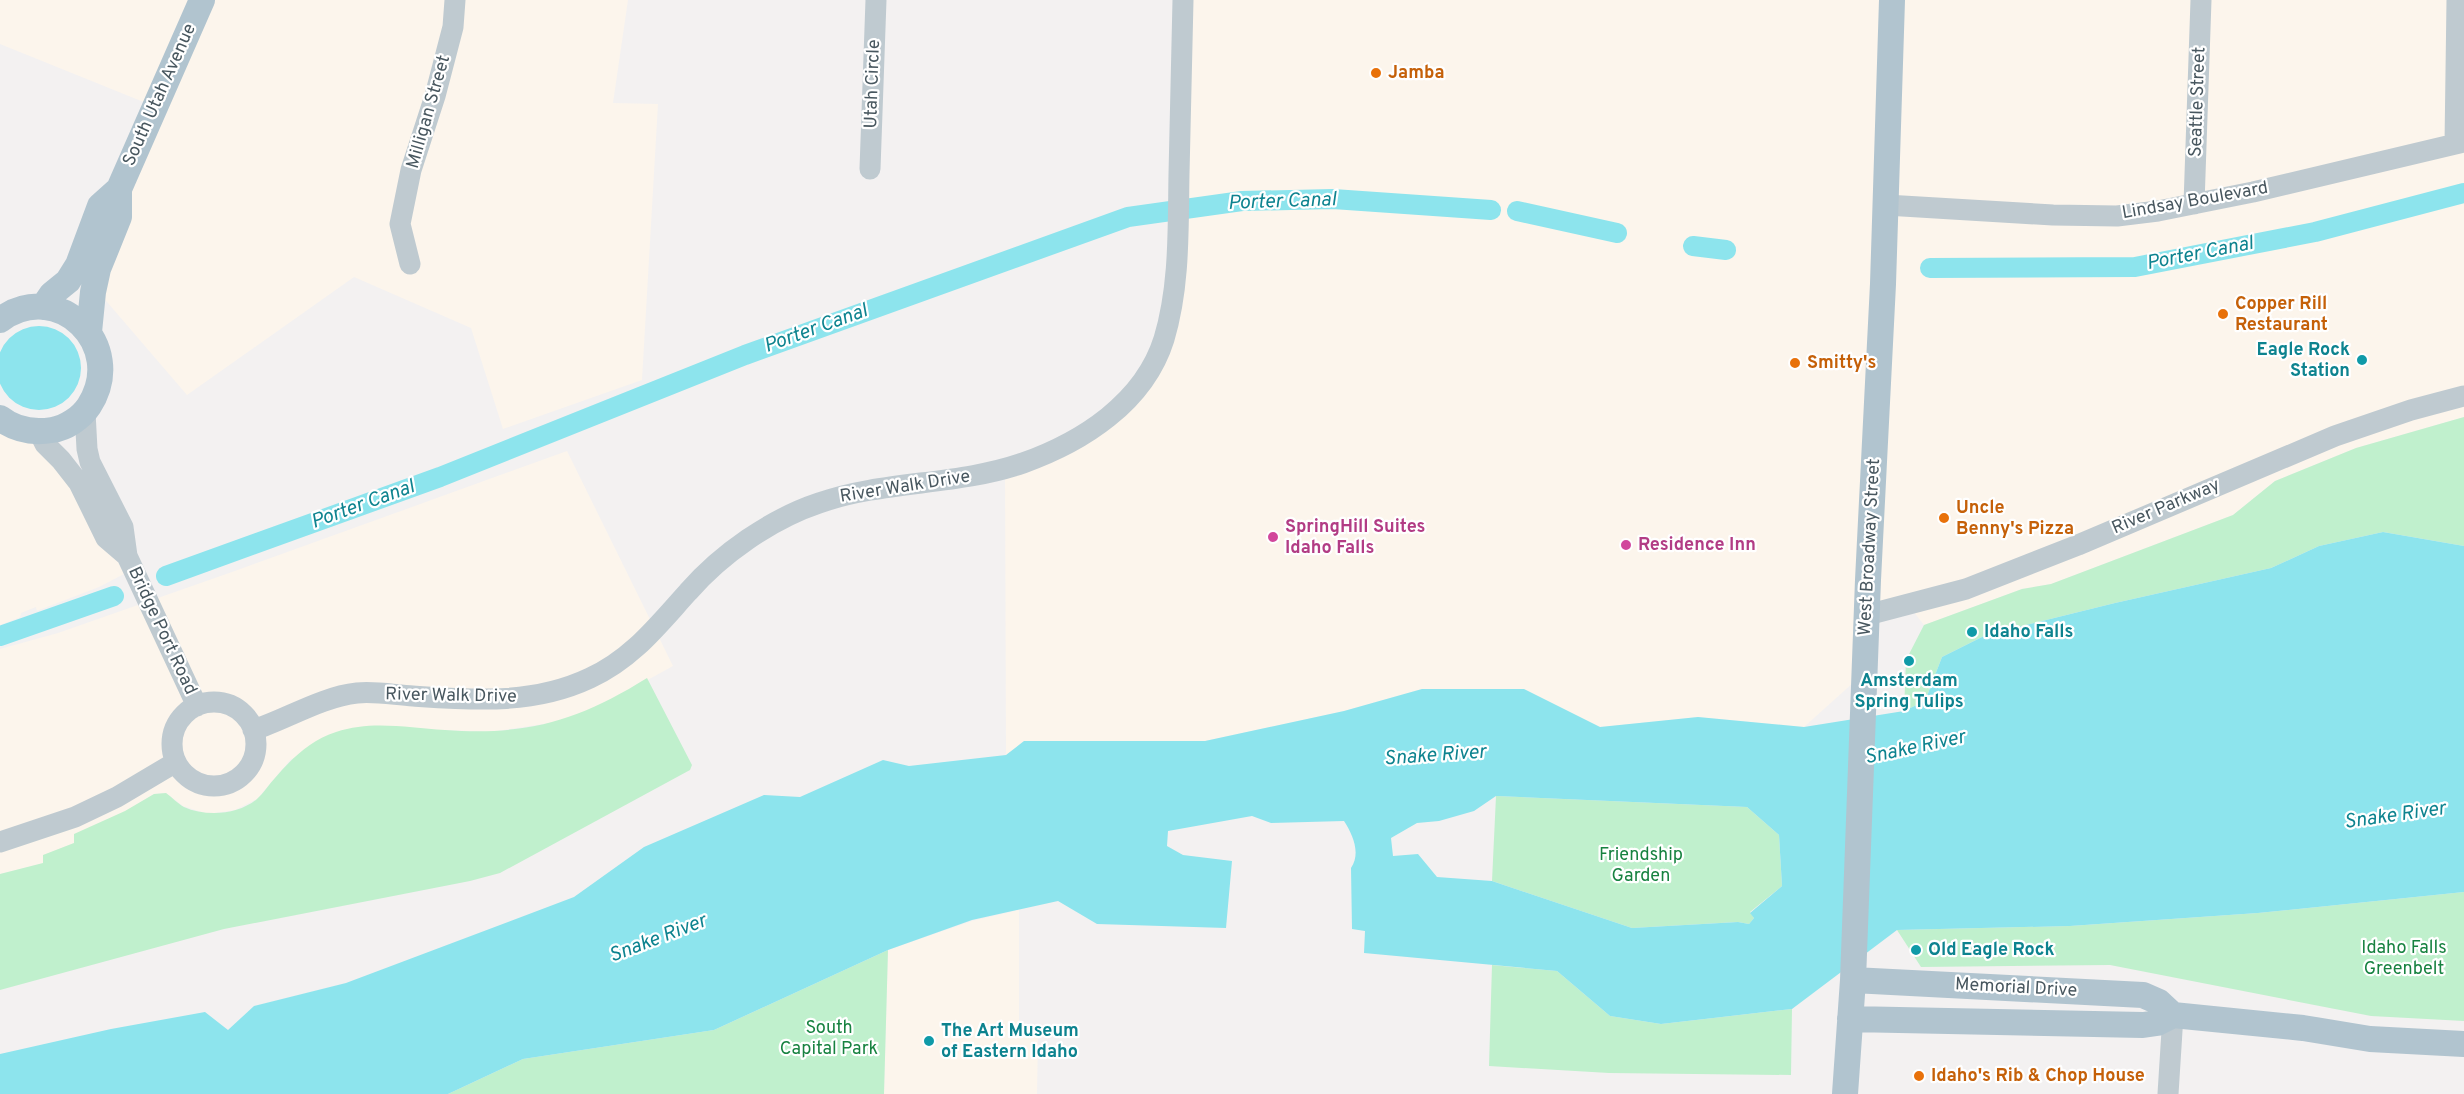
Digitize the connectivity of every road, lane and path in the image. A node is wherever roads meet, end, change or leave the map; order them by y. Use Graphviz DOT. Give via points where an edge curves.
graph roads {
  1 [pos="202,0"];
  2 [pos="455,0"];
  3 [pos="876,0"];
  4 [pos="1183,0"];
  5 [pos="1892,0"];
  6 [pos="2201,0"];
  7 [pos="2457,0"];
  8 [pos="2459,143"];
  9 [pos="870,169"];
  10 [pos="119,189"];
  11 [pos="1886,204"];
  12 [pos="2194,204"];
  13 [pos="410,264"];
  14 [pos="43,307"];
  15 [pos="0,320"];
  16 [pos="89,332"];
  17 [pos="2464,396"];
  18 [pos="85,412"];
  19 [pos="0,418"];
  20 [pos="39,432"];
  21 [pos="131,564"];
  22 [pos="1867,615"];
  23 [pos="196,706"];
  24 [pos="253,730"];
  25 [pos="176,762"];
  26 [pos="0,842"];
  27 [pos="1853,970"];
  28 [pos="2173,1015"];
  29 [pos="1850,1019"];
  30 [pos="2464,1044"];
  31 [pos="1845,1094"];
  32 [pos="2168,1094"];
  1 -- 10 [label="main road, South Utah Avenue"];
  2 -- 13 [label="street, Milligan Street" via="453,27 411,170 400,224"];
  3 -- 9 [label="street, Utah Circle"];
  4 -- 24 [label="street, River Walk Drive" via="1178,233 1174,287 1163,341 1146,374 1119,408 1084,436 1023,463 977,476 872,489 817,503 747,537 690,589 662,624 633,651 566,689 501,701 359,693 316,704"];
  5 -- 11 [label="main road, West Broadway Street"];
  6 -- 12 [label="street, Seattle Street"];
  7 -- 8 [label="street"];
  8 -- 12 [label="street, Lindsay Boulevard"];
  10 -- 14 [label="main road, South Utah Avenue" via="99,206 78,265"];
  10 -- 16 [label="main road, South Utah Avenue" via="119,217 98,269"];
  11 -- 12 [label="street, Lindsay Boulevard" via="2117,216"];
  11 -- 22 [label="main road, West Broadway Street"];
  14 -- 15 [label="main road" via="25,308"];
  14 -- 16 [label="main road" via="69,315"];
  16 -- 18 [label="main road, South Utah Avenue" via="99,352 101,373 96,394"];
  17 -- 22 [label="street, River Parkway" via="2335,436 1966,589"];
  18 -- 20 [label="main road" via="56,430"];
  18 -- 21 [label="street, Bridge Port Road" via="90,462 123,527"];
  19 -- 20 [label="main road" via="20,429"];
  20 -- 21 [label="street, Bridge Port Road" via="79,483 106,538"];
  21 -- 23 [label="street, Bridge Port Road"];
  22 -- 27 [label="main road, West Broadway Street"];
  23 -- 24 [label="street" via="217,703 236,709"];
  23 -- 25 [label="street" via="185,714 172,738"];
  24 -- 25 [label="street" via="255,751 248,770 225,785 197,783"];
  25 -- 26 [label="street" via="75,817"];
  27 -- 28 [label="main road, Memorial Drive" via="2143,995 2159,1002"];
  27 -- 29 [label="main road, West Broadway Street"];
  28 -- 29 [label="main road, Memorial Drive" via="2143,1025"];
  28 -- 30 [label="main road, Memorial Drive" via="2370,1039"];
  28 -- 32 [label="street"];
  29 -- 31 [label="main road, West Broadway Street"];
}
